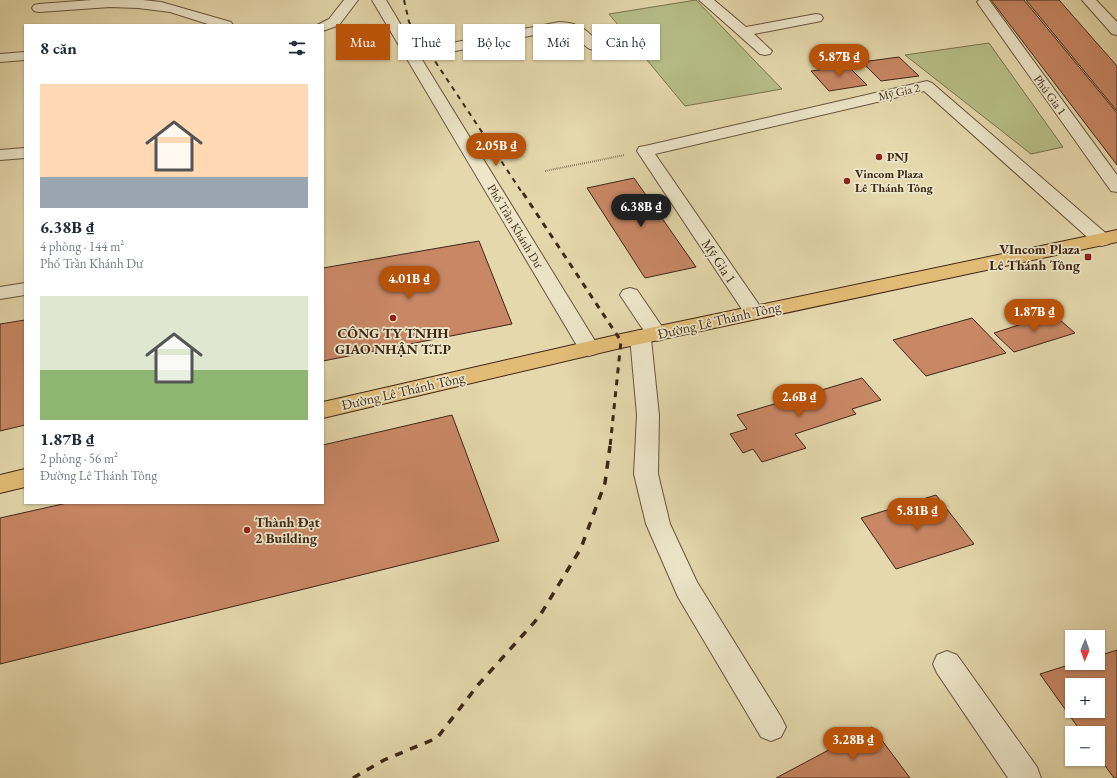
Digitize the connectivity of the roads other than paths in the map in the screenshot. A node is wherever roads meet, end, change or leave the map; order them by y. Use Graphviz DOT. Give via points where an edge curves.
graph roads {
  1 [pos="351,0"];
  2 [pos="379,0"];
  3 [pos="706,0"];
  4 [pos="1089,0"];
  5 [pos="984,2"];
  6 [pos="39,8"];
  7 [pos="816,18"];
  8 [pos="222,24"];
  9 [pos="324,27"];
  10 [pos="1117,31"];
  11 [pos="398,32"];
  12 [pos="744,32"];
  13 [pos="592,45"];
  14 [pos="455,47"];
  15 [pos="765,51"];
  16 [pos="24,56"];
  17 [pos="0,58"];
  18 [pos="415,60"];
  19 [pos="645,151"];
  20 [pos="24,153"];
  21 [pos="0,155"];
  22 [pos="1117,187"];
  23 [pos="1110,238"];
  24 [pos="24,289"];
  25 [pos="0,293"];
  26 [pos="630,295"];
  27 [pos="754,312"];
  28 [pos="648,336"];
  29 [pos="589,349"];
  30 [pos="324,410"];
  31 [pos="24,478"];
  32 [pos="0,484"];
  33 [pos="947,664"];
  34 [pos="771,726"];
  35 [pos="1026,778"];
  1 -- 9 [label="street" via="334,22"];
  2 -- 11 [label="street, Phố Trần Khánh Dư"];
  3 -- 12 [label="street"];
  4 -- 10 [label="street"];
  5 -- 22 [label="street, Phú Gia 1"];
  6 -- 8 [label="street" via="147,4"];
  7 -- 12 [label="street"];
  12 -- 15 [label="street"];
  13 -- 14 [label="street" via="573,26 559,26"];
  16 -- 17 [label="street"];
  18 -- 29 [label="street, Phố Trần Khánh Dư"];
  19 -- 23 [label="street, Mỹ Gia 2" via="927,86"];
  19 -- 27 [label="street, Mỹ Gia 1"];
  20 -- 21 [label="street"];
  23 -- 27 [label="main road, Đường Lê Thánh Tông"];
  24 -- 25 [label="street"];
  26 -- 28 [label="street"];
  27 -- 28 [label="main road, Đường Lê Thánh Tông"];
  28 -- 29 [label="main road, Đường Lê Thánh Tông"];
  28 -- 34 [label="street" via="646,474 658,524 688,589"];
  29 -- 30 [label="main road, Đường Lê Thánh Tông"];
  31 -- 32 [label="main road"];
  33 -- 35 [label="street"];
}
